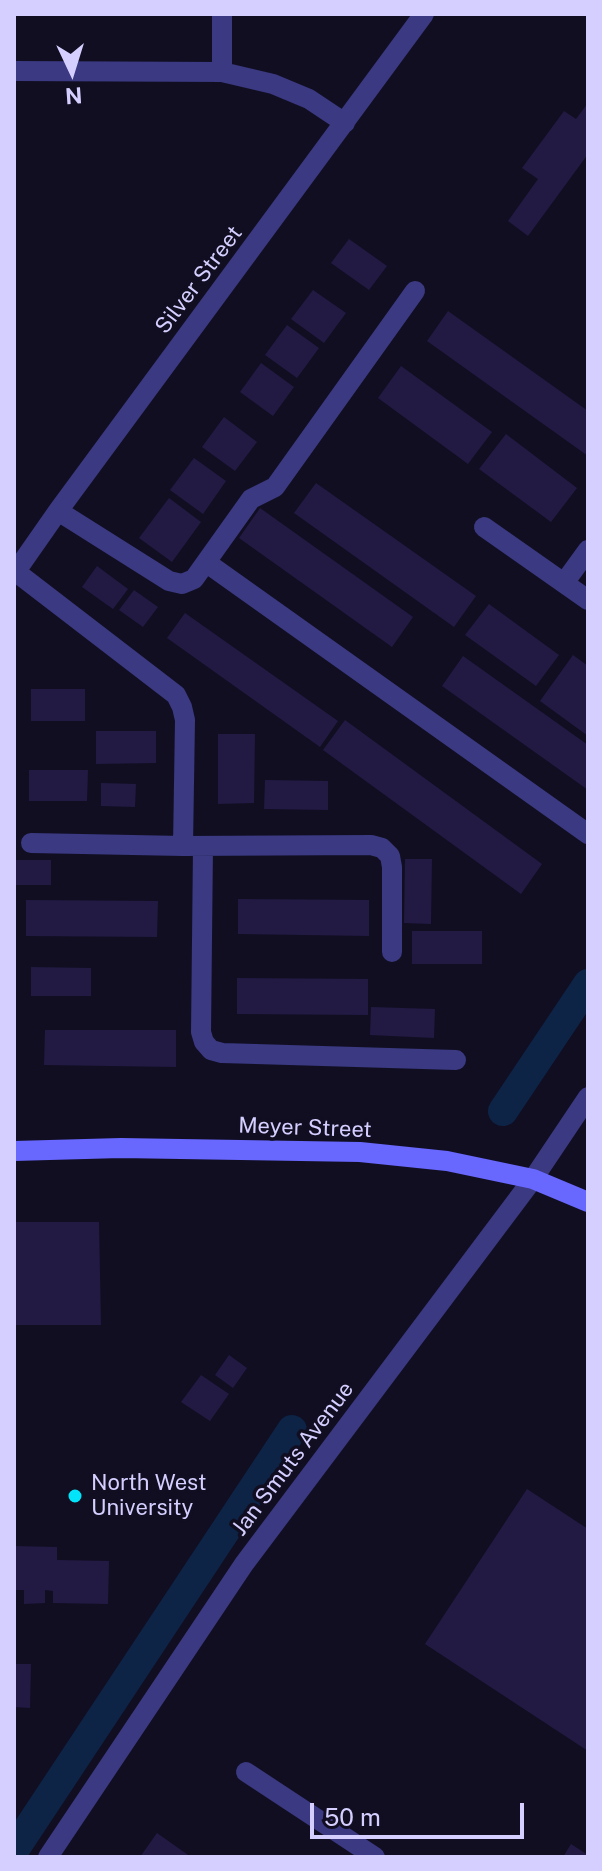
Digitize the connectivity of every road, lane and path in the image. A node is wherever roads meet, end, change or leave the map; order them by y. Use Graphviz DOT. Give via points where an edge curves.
graph roads {
  1 [pos="222,14"];
  2 [pos="424,14"];
  3 [pos="14,71"];
  4 [pos="222,72"];
  5 [pos="345,123"];
  6 [pos="415,291"];
  7 [pos="58,511"];
  8 [pos="484,527"];
  9 [pos="588,550"];
  10 [pos="207,563"];
  11 [pos="15,573"];
  12 [pos="564,583"];
  13 [pos="588,600"];
  14 [pos="588,834"];
  15 [pos="31,843"];
  16 [pos="193,846"];
  17 [pos="392,952"];
  18 [pos="456,1060"];
  19 [pos="588,1097"];
  20 [pos="14,1151"];
  21 [pos="533,1179"];
  22 [pos="588,1202"];
  23 [pos="246,1772"];
  24 [pos="48,1857"];
  25 [pos="375,1857"];
  1 -- 4 [label="street"];
  2 -- 5 [label="street, Silver Street"];
  3 -- 4 [label="street"];
  4 -- 5 [label="street" via="273,84"];
  5 -- 7 [label="street, Silver Street"];
  6 -- 10 [label="street" via="275,487 251,499"];
  7 -- 10 [label="street" via="175,584 194,579"];
  7 -- 11 [label="street, Silver Street"];
  8 -- 12 [label="street"];
  9 -- 12 [label="street"];
  10 -- 14 [label="street"];
  11 -- 16 [label="street" via="176,695 185,720"];
  12 -- 13 [label="street"];
  15 -- 16 [label="street"];
  16 -- 17 [label="street" via="382,848 392,867"];
  16 -- 18 [label="street" via="201,1032 211,1050"];
  19 -- 21 [label="street, Jan Smuts Avenue"];
  20 -- 21 [label="street, Meyer Street" via="360,1152 447,1161"];
  21 -- 22 [label="street, Meyer Street"];
  21 -- 24 [label="street, Jan Smuts Avenue" via="244,1564"];
  23 -- 25 [label="street"];
}
